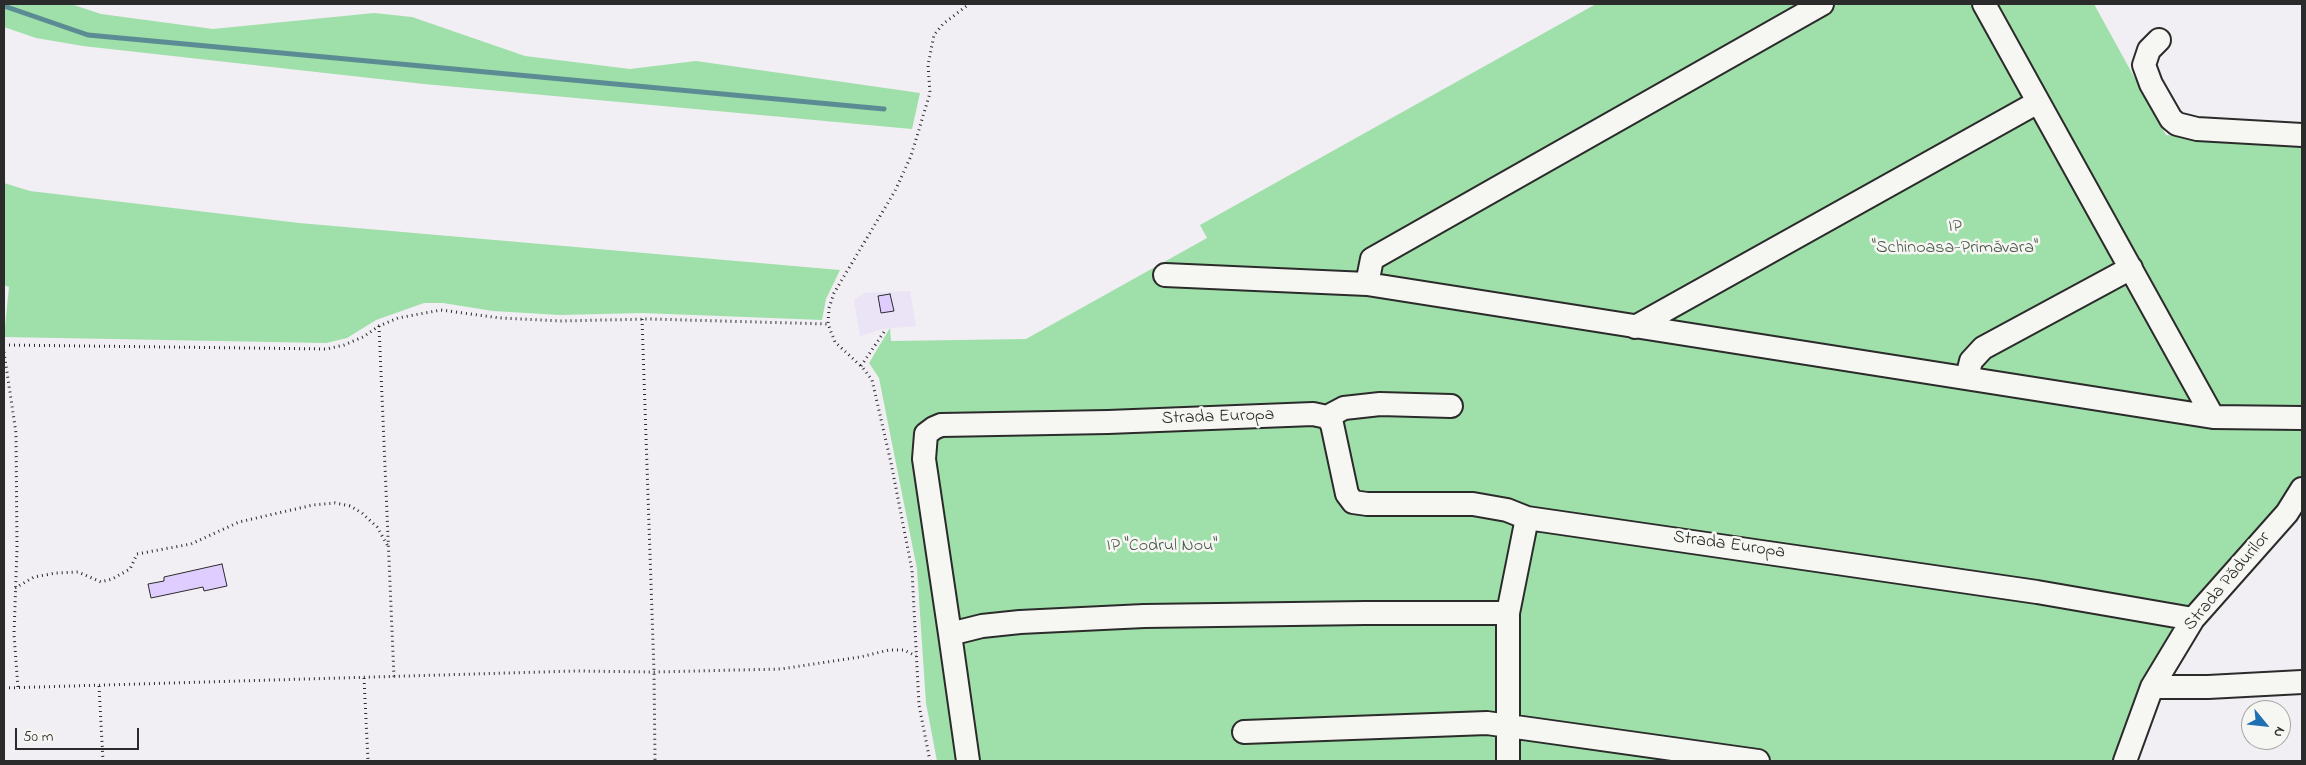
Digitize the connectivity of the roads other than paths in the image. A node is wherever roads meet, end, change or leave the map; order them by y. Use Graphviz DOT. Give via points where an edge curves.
graph roads {
  1 [pos="1822,4"];
  2 [pos="1984,4"];
  3 [pos="2159,40"];
  4 [pos="2038,102"];
  5 [pos="2302,135"];
  6 [pos="2130,268"];
  7 [pos="1165,275"];
  8 [pos="1367,284"];
  9 [pos="1635,327"];
  10 [pos="1967,378"];
  11 [pos="1451,406"];
  12 [pos="1326,417"];
  13 [pos="2213,417"];
  14 [pos="2302,418"];
  15 [pos="2302,489"];
  16 [pos="1527,518"];
  17 [pos="1508,613"];
  18 [pos="2193,619"];
  19 [pos="950,634"];
  20 [pos="2302,682"];
  21 [pos="2152,686"];
  22 [pos="1508,725"];
  23 [pos="1244,732"];
  24 [pos="968,761"];
  25 [pos="1508,761"];
  26 [pos="1758,761"];
  27 [pos="2125,761"];
  1 -- 8 [label="street" via="1372,258"];
  2 -- 4 [label="street"];
  3 -- 5 [label="street" via="2148,50 2144,65 2155,91 2177,124 2197,129"];
  4 -- 6 [label="street"];
  4 -- 9 [label="street"];
  6 -- 10 [label="street" via="1983,348 1971,361"];
  6 -- 13 [label="street"];
  7 -- 8 [label="street"];
  8 -- 9 [label="street"];
  9 -- 10 [label="street"];
  10 -- 13 [label="street"];
  11 -- 12 [label="street, Strada Europa" via="1380,404 1344,408"];
  12 -- 16 [label="street, Strada Europa" via="1332,424 1347,494 1353,502 1473,504 1508,510"];
  12 -- 19 [label="street, Strada Europa" via="1313,414 941,425 926,434 924,459"];
  13 -- 14 [label="street"];
  15 -- 18 [label="street, Strada Pădurilor" via="2287,513"];
  16 -- 17 [label="street"];
  16 -- 18 [label="street, Strada Europa" via="2027,590"];
  17 -- 19 [label="street" via="1144,616 1020,622"];
  17 -- 22 [label="street"];
  18 -- 21 [label="street, Strada Pădurilor"];
  19 -- 24 [label="street"];
  20 -- 21 [label="street"];
  21 -- 27 [label="street, Strada Pădurilor"];
  22 -- 23 [label="street" via="1467,723"];
  22 -- 25 [label="street"];
  22 -- 26 [label="street"];
}
